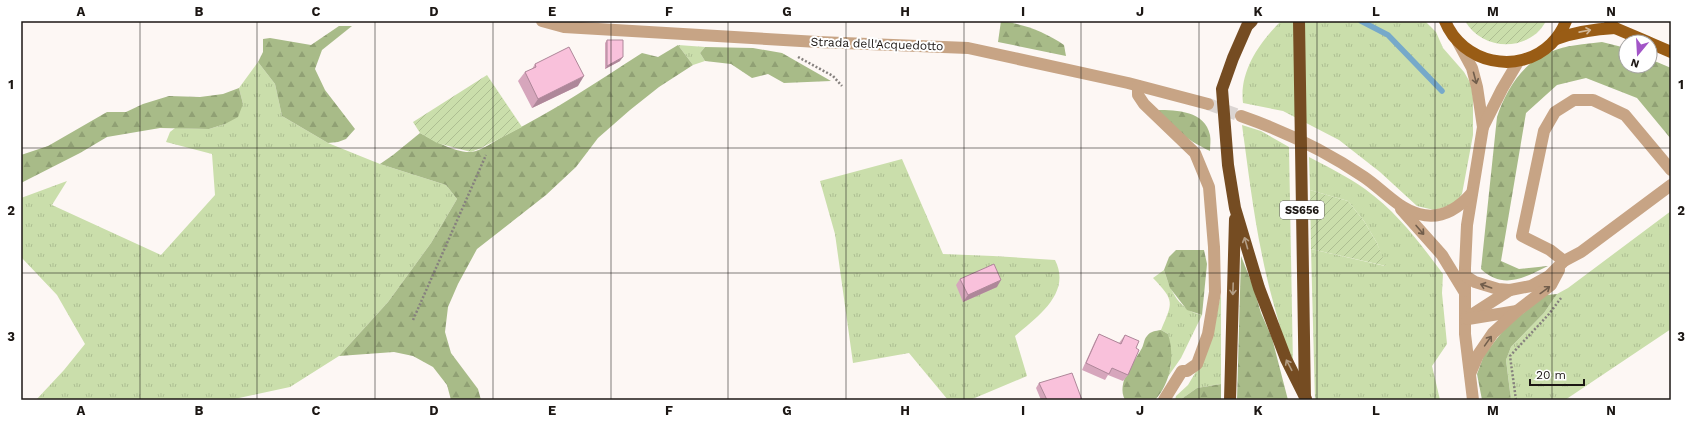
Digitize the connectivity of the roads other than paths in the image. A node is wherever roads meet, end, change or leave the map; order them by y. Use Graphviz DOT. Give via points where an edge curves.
graph roads {
  1 [pos="542,21"];
  2 [pos="1252,21"];
  3 [pos="1299,21"];
  4 [pos="1445,21"];
  5 [pos="1566,21"];
  6 [pos="1610,24"];
  7 [pos="1632,34"];
  8 [pos="1556,39"];
  9 [pos="1458,42"];
  10 [pos="1658,46"];
  11 [pos="1671,52"];
  12 [pos="1518,62"];
  13 [pos="1138,86"];
  14 [pos="1208,104"];
  15 [pos="1241,116"];
  16 [pos="1483,127"];
  17 [pos="1671,170"];
  18 [pos="1671,185"];
  19 [pos="1472,193"];
  20 [pos="1394,201"];
  21 [pos="1235,208"];
  22 [pos="1564,261"];
  23 [pos="1464,275"];
  24 [pos="1510,290"];
  25 [pos="1464,291"];
  26 [pos="1517,311"];
  27 [pos="1464,320"];
  28 [pos="1469,375"];
  29 [pos="1164,400"];
  30 [pos="1230,400"];
  31 [pos="1306,400"];
  32 [pos="1473,400"];
  1 -- 13 [label="street, Strada dell'Acquedotto" via="564,27 968,48"];
  2 -- 21 [label="highway" via="1247,26 1232,58 1222,89 1228,165"];
  3 -- 31 [label="highway, SS656, bridge"];
  4 -- 9 [label="main road"];
  5 -- 8 [label="main road"];
  6 -- 7 [label="main road"];
  8 -- 6 [label="main road, one-way"];
  8 -- 12 [label="main road" via="1533,57"];
  9 -- 12 [label="main road" via="1476,56 1496,62"];
  9 -- 16 [label="street, one-way" via="1472,68"];
  10 -- 11 [label="main road"];
  12 -- 16 [label="street"];
  13 -- 14 [label="street, Strada dell'Acquedotto"];
  13 -- 29 [label="street" via="1138,94 1144,104 1195,153 1209,186 1215,292 1208,334 1196,364 1182,371"];
  15 -- 20 [label="street" via="1272,127 1332,157 1365,177"];
  16 -- 19 [label="street"];
  17 -- 22 [label="street" via="1625,115 1593,100 1574,100 1555,112 1544,131 1522,236 1550,250"];
  18 -- 22 [label="street" via="1581,252"];
  19 -- 20 [label="street" via="1462,204 1449,212 1435,216 1420,215 1406,210"];
  19 -- 23 [label="street"];
  20 -- 25 [label="street, one-way" via="1442,255"];
  21 -- 30 [label="highway, one-way"];
  31 -- 21 [label="highway, one-way" via="1286,360 1259,288"];
  22 -- 24 [label="street" via="1549,276 1537,283"];
  26 -- 22 [label="street, one-way" via="1551,285"];
  24 -- 23 [label="street, one-way" via="1486,286"];
  23 -- 25 [label="street"];
  24 -- 27 [label="street"];
  25 -- 27 [label="street"];
  26 -- 27 [label="street"];
  28 -- 26 [label="street, one-way" via="1478,355 1493,333"];
  27 -- 28 [label="street"];
  28 -- 32 [label="street"];
}
